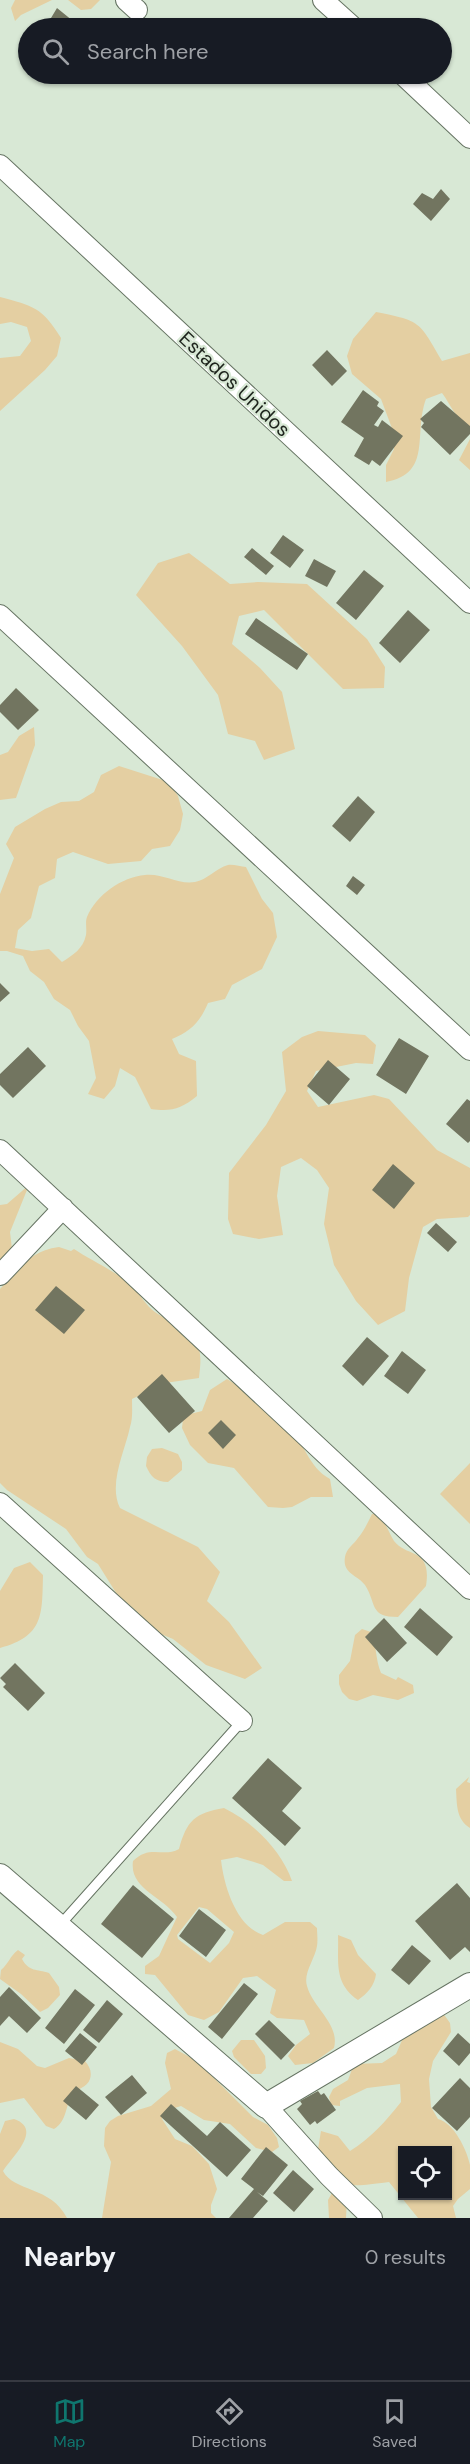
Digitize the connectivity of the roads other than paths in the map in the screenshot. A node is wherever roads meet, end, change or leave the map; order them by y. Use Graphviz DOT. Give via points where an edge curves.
graph roads {
  1 [pos="323,0"];
  2 [pos="343,18"];
  3 [pos="413,84"];
  4 [pos="470,138"];
  5 [pos="0,165"];
  6 [pos="470,603"];
  7 [pos="0,615"];
  8 [pos="470,1050"];
  9 [pos="0,1150"];
  10 [pos="63,1208"];
  11 [pos="0,1275"];
  12 [pos="0,1503"];
  13 [pos="470,1589"];
  14 [pos="242,1721"];
  15 [pos="0,1876"];
  16 [pos="58,1926"];
  17 [pos="470,1985"];
  18 [pos="266,2106"];
  19 [pos="372,2218"];
  1 -- 2 [label="street"];
  3 -- 4 [label="street"];
  5 -- 6 [label="street, Estados Unidos"];
  7 -- 8 [label="street"];
  9 -- 10 [label="street"];
  10 -- 11 [label="street"];
  10 -- 13 [label="street"];
  12 -- 14 [label="street"];
  14 -- 16 [label="lane"];
  15 -- 16 [label="street"];
  16 -- 18 [label="street"];
  17 -- 18 [label="street"];
  18 -- 19 [label="street"];
}
